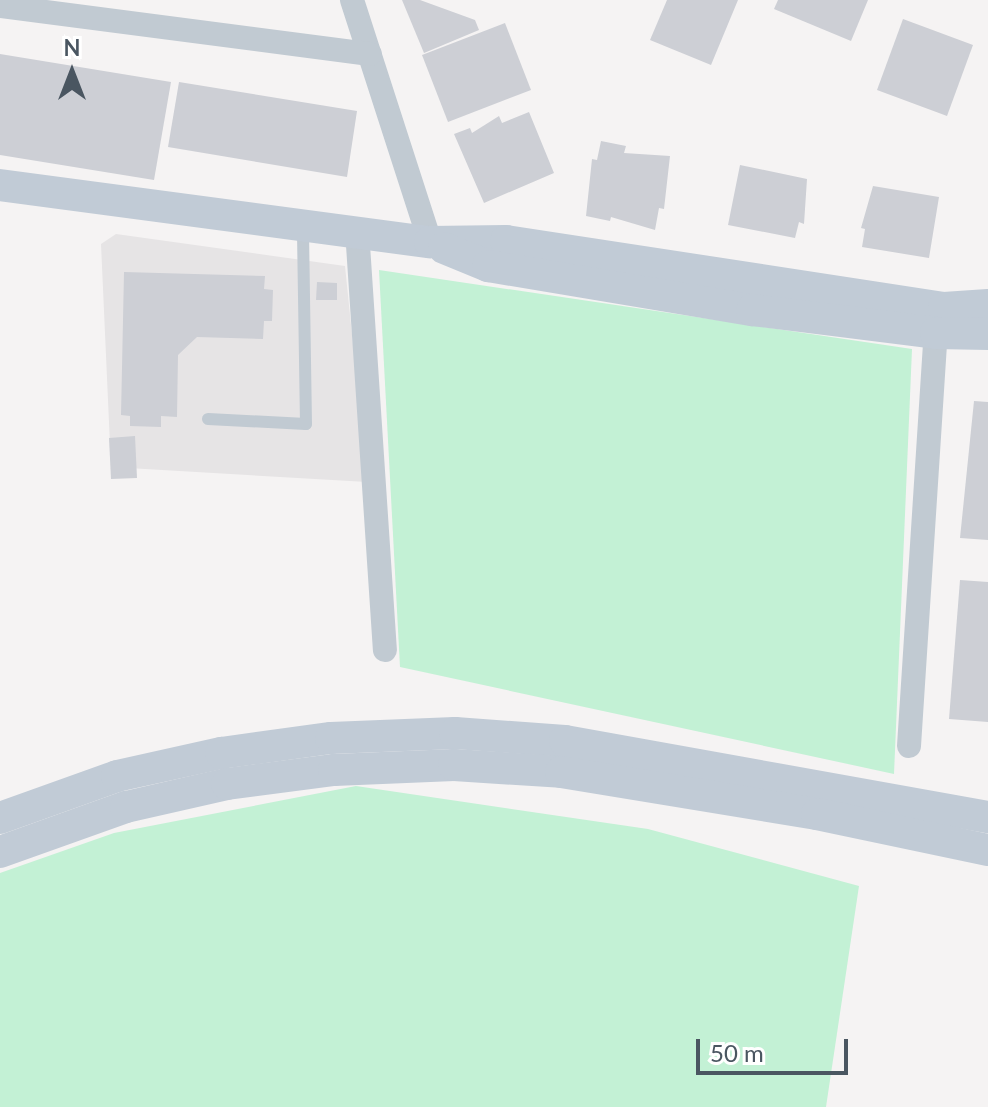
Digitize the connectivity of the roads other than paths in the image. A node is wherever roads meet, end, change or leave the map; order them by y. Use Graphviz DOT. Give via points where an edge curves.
graph roads {
  1 [pos="352,0"];
  2 [pos="0,6"];
  3 [pos="370,54"];
  4 [pos="0,185"];
  5 [pos="303,223"];
  6 [pos="357,230"];
  7 [pos="430,242"];
  8 [pos="988,305"];
  9 [pos="936,333"];
  10 [pos="988,334"];
  11 [pos="208,419"];
  12 [pos="385,650"];
  13 [pos="909,746"];
  14 [pos="988,817"];
  15 [pos="0,818"];
  16 [pos="988,850"];
  17 [pos="0,852"];
  1 -- 3 [label="street"];
  2 -- 3 [label="street"];
  3 -- 7 [label="street"];
  4 -- 5 [label="main road"];
  5 -- 6 [label="main road"];
  5 -- 11 [label="lane" via="306,424"];
  6 -- 7 [label="main road"];
  6 -- 12 [label="street"];
  7 -- 8 [label="main road" via="506,241 944,308"];
  7 -- 9 [label="main road" via="488,266 752,310"];
  9 -- 10 [label="main road"];
  9 -- 13 [label="street"];
  14 -- 15 [label="main road" via="565,741 455,733 331,738 221,753 117,776"];
  16 -- 17 [label="main road" via="817,814 576,775 454,765 334,770 227,784 126,807"];
}
